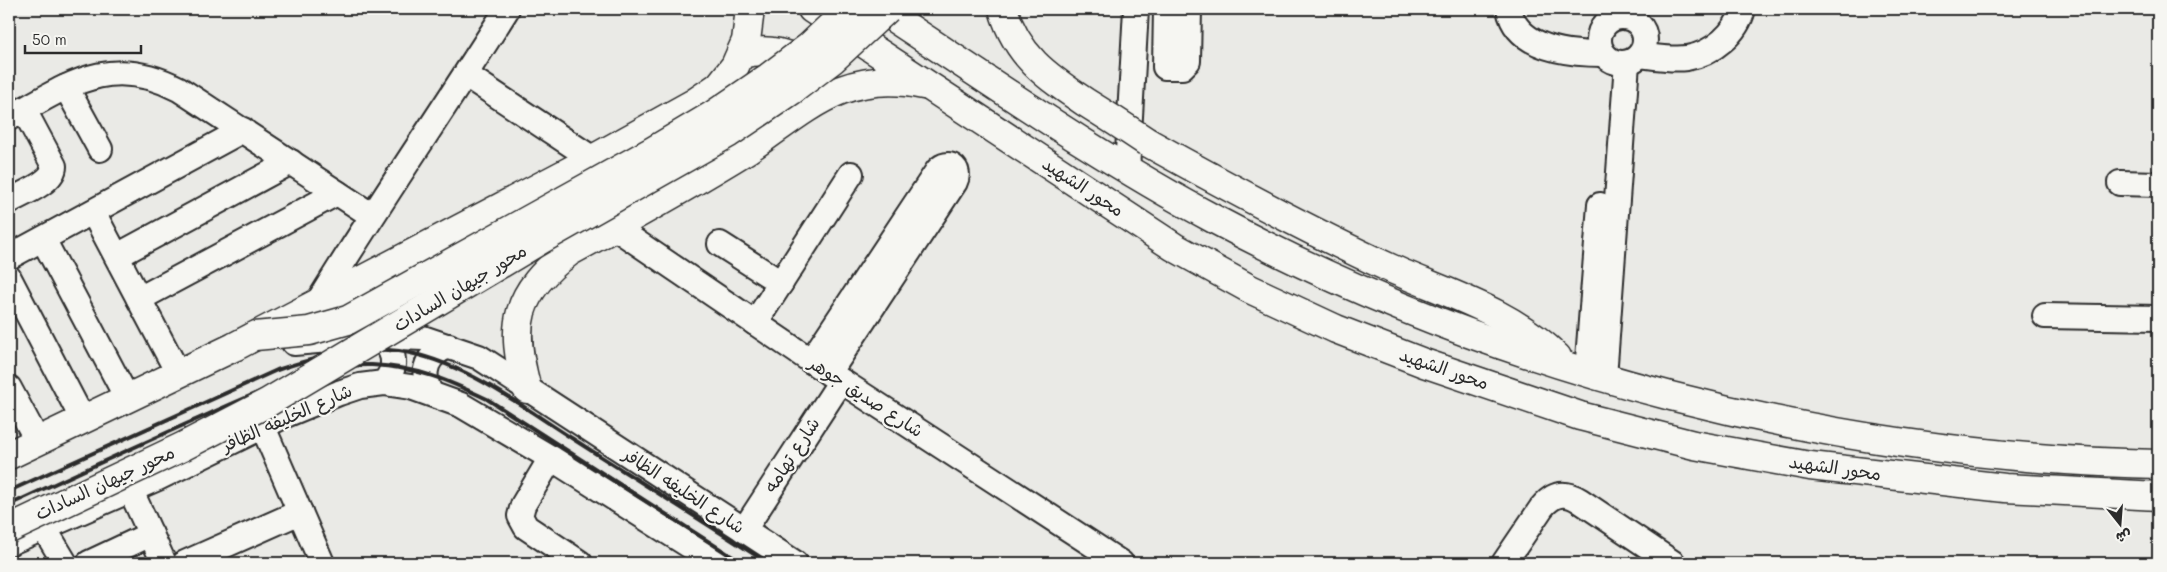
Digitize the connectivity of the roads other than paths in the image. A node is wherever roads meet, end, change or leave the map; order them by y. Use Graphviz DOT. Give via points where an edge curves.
graph roads {
  1 [pos="507,9"];
  2 [pos="750,9"];
  3 [pos="812,9"];
  4 [pos="849,9"];
  5 [pos="880,9"];
  6 [pos="886,9"];
  7 [pos="1003,9"];
  8 [pos="1119,9"];
  9 [pos="1136,9"];
  10 [pos="1166,9"];
  11 [pos="1189,9"];
  12 [pos="1509,9"];
  13 [pos="1743,9"];
  14 [pos="741,54"];
  15 [pos="1620,58"];
  16 [pos="1133,67"];
  17 [pos="1165,67"];
  18 [pos="466,74"];
  19 [pos="66,87"];
  20 [pos="930,87"];
  21 [pos="826,97"];
  22 [pos="16,114"];
  23 [pos="243,130"];
  24 [pos="100,149"];
  25 [pos="592,159"];
  26 [pos="291,162"];
  27 [pos="1121,167"];
  28 [pos="851,174"];
  29 [pos="2120,183"];
  30 [pos="2158,184"];
  31 [pos="337,193"];
  32 [pos="9,201"];
  33 [pos="93,212"];
  34 [pos="371,216"];
  35 [pos="614,227"];
  36 [pos="43,239"];
  37 [pos="720,244"];
  38 [pos="897,250"];
  39 [pos="116,256"];
  40 [pos="9,257"];
  41 [pos="9,278"];
  42 [pos="781,283"];
  43 [pos="139,299"];
  44 [pos="317,304"];
  45 [pos="2045,316"];
  46 [pos="2158,318"];
  47 [pos="755,323"];
  48 [pos="375,336"];
  49 [pos="245,342"];
  50 [pos="449,346"];
  51 [pos="827,372"];
  52 [pos="1586,372"];
  53 [pos="178,373"];
  54 [pos="384,383"];
  55 [pos="9,388"];
  56 [pos="527,389"];
  57 [pos="430,393"];
  58 [pos="127,398"];
  59 [pos="83,420"];
  60 [pos="263,427"];
  61 [pos="38,442"];
  62 [pos="9,455"];
  63 [pos="551,458"];
  64 [pos="2158,464"];
  65 [pos="131,491"];
  66 [pos="2158,496"];
  67 [pos="300,512"];
  68 [pos="44,528"];
  69 [pos="9,529"];
  70 [pos="744,530"];
  71 [pos="151,534"];
  72 [pos="9,543"];
  73 [pos="65,563"];
  74 [pos="88,563"];
  75 [pos="164,563"];
  76 [pos="185,563"];
  77 [pos="322,563"];
  78 [pos="580,563"];
  79 [pos="717,563"];
  80 [pos="795,563"];
  81 [pos="1121,563"];
  82 [pos="1504,563"];
  83 [pos="1673,563"];
  1 -- 18 [label="street"];
  2 -- 14 [label="main road" via="750,26"];
  3 -- 20 [label="main road, محور الشهيد"];
  4 -- 49 [label="main road, محور جيهان السادات, bridge" via="809,47 713,115 590,187 348,320 309,331"];
  5 -- 27 [label="main road, محور الشهيد"];
  6 -- 69 [label="main road, محور جيهان السادات, bridge" via="833,59 729,133 542,238 267,403 182,448"];
  7 -- 52 [label="main road, bridge" via="1018,43 1048,77 1147,142 1313,231 1504,317"];
  8 -- 27 [label="street"];
  9 -- 16 [label="street"];
  10 -- 17 [label="street"];
  11 -- 17 [label="street" via="1188,61 1182,67"];
  12 -- 15 [label="street" via="1516,26 1524,34 1552,49"];
  13 -- 15 [label="street" via="1732,31 1700,54 1686,58"];
  14 -- 21 [label="main road" via="764,50 798,60 816,76"];
  14 -- 25 [label="main road" via="728,76 709,94"];
  15 -- 52 [label="street"];
  16 -- 17 [label="street"];
  16 -- 27 [label="street"];
  18 -- 25 [label="street"];
  18 -- 34 [label="street"];
  19 -- 22 [label="street"];
  19 -- 23 [label="street" via="104,74 120,72 150,76 179,89"];
  19 -- 24 [label="street"];
  20 -- 21 [label="main road" via="878,82"];
  20 -- 66 [label="main road, محور الشهيد" via="1174,247 1250,289 1380,346 1580,416 1694,445 1810,466 2005,488"];
  21 -- 35 [label="main road" via="740,153"];
  22 -- 32 [label="street" via="54,166 54,172 48,180"];
  23 -- 26 [label="street"];
  23 -- 33 [label="street"];
  25 -- 44 [label="main road"];
  26 -- 31 [label="street"];
  26 -- 39 [label="street"];
  27 -- 52 [label="main road, محور الشهيد" via="1214,219 1337,279 1446,325"];
  28 -- 42 [label="street"];
  29 -- 30 [label="street"];
  31 -- 34 [label="street"];
  31 -- 43 [label="street"];
  33 -- 36 [label="street"];
  33 -- 39 [label="street"];
  34 -- 44 [label="street"];
  35 -- 47 [label="street, شارع صديق جوهر"];
  35 -- 56 [label="main road" via="569,252 547,268 530,288 521,311 517,336 519,361"];
  36 -- 40 [label="street"];
  36 -- 58 [label="street"];
  37 -- 42 [label="street"];
  38 -- 51 [label="street, شارع تهامه"];
  39 -- 43 [label="street"];
  41 -- 59 [label="street"];
  42 -- 47 [label="street"];
  43 -- 53 [label="street"];
  44 -- 49 [label="main road"];
  45 -- 46 [label="street"];
  47 -- 51 [label="street, شارع صديق جوهر"];
  48 -- 49 [label="street, شارع الخليفه الظافر"];
  48 -- 50 [label="street, شارع الخليفه الظافر" via="423,338"];
  48 -- 54 [label="street" via="392,353 393,370"];
  49 -- 53 [label="main road"];
  50 -- 56 [label="street, شارع الخليفه الظافر" via="480,357"];
  50 -- 57 [label="street" via="436,353 427,366 425,381"];
  51 -- 70 [label="street, شارع تهامه"];
  51 -- 81 [label="street, شارع صديق جوهر"];
  52 -- 64 [label="main road, محور الشهيد" via="1690,401 1892,440 2042,457"];
  53 -- 58 [label="main road"];
  54 -- 57 [label="street, شارع الخليفه الظافر"];
  54 -- 60 [label="street, شارع الخليفه الظافر" via="339,392"];
  55 -- 61 [label="street"];
  56 -- 70 [label="street, شارع الخليفه الظافر"];
  57 -- 63 [label="street, شارع الخليفه الظافر" via="461,405"];
  58 -- 59 [label="main road"];
  59 -- 61 [label="main road"];
  60 -- 65 [label="street, شارع الخليفه الظافر"];
  60 -- 67 [label="street"];
  61 -- 62 [label="main road"];
  63 -- 78 [label="street" via="523,505 520,516 526,526"];
  63 -- 79 [label="street, شارع الخليفه الظافر"];
  65 -- 68 [label="street, شارع الخليفه الظافر"];
  65 -- 71 [label="street"];
  67 -- 76 [label="street"];
  67 -- 77 [label="street"];
  68 -- 72 [label="street, شارع الخليفه الظافر"];
  68 -- 73 [label="street"];
  70 -- 80 [label="street, شارع الخليفه الظافر"];
  71 -- 74 [label="street"];
  71 -- 75 [label="street"];
  82 -- 83 [label="street" via="1548,499 1559,494 1570,494"];
}
